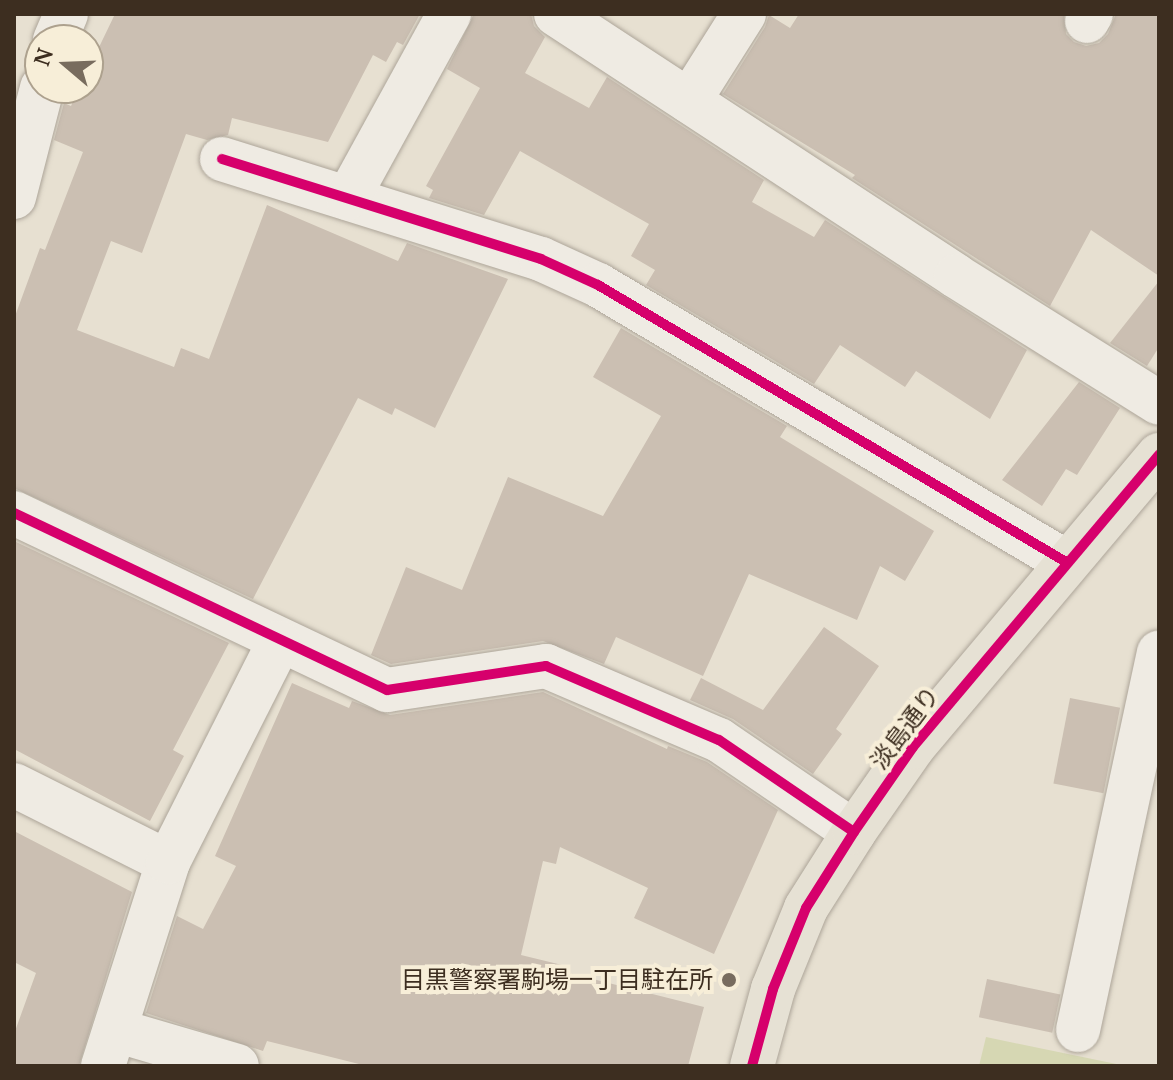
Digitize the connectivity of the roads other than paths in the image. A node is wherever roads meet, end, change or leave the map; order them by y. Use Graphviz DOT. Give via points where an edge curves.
graph roads {
  1 [pos="449,14"];
  2 [pos="556,14"];
  3 [pos="744,14"];
  4 [pos="689,101"];
  5 [pos="38,104"];
  6 [pos="222,159"];
  7 [pos="14,197"];
  8 [pos="348,198"];
  9 [pos="1159,403"];
  10 [pos="1159,455"];
  11 [pos="14,513"];
  12 [pos="1066,562"];
  13 [pos="279,642"];
  14 [pos="1159,653"];
  15 [pos="14,785"];
  16 [pos="854,832"];
  17 [pos="168,862"];
  18 [pos="1078,1030"];
  19 [pos="109,1048"];
  20 [pos="237,1066"];
  21 [pos="752,1066"];
  1 -- 8 [label="street"];
  2 -- 4 [label="street"];
  3 -- 4 [label="street"];
  4 -- 9 [label="street"];
  5 -- 7 [label="street"];
  6 -- 8 [label="street"];
  8 -- 12 [label="street" via="541,259 598,285"];
  10 -- 12 [label="main road, 淡島通り"];
  11 -- 13 [label="street"];
  12 -- 16 [label="main road, 淡島通り" via="913,747"];
  13 -- 16 [label="street" via="387,690 546,666 719,740"];
  13 -- 17 [label="street"];
  14 -- 18 [label="street"];
  15 -- 17 [label="street"];
  16 -- 21 [label="main road, 淡島通り" via="806,908 773,989"];
  17 -- 19 [label="street"];
  19 -- 20 [label="street"];
}
